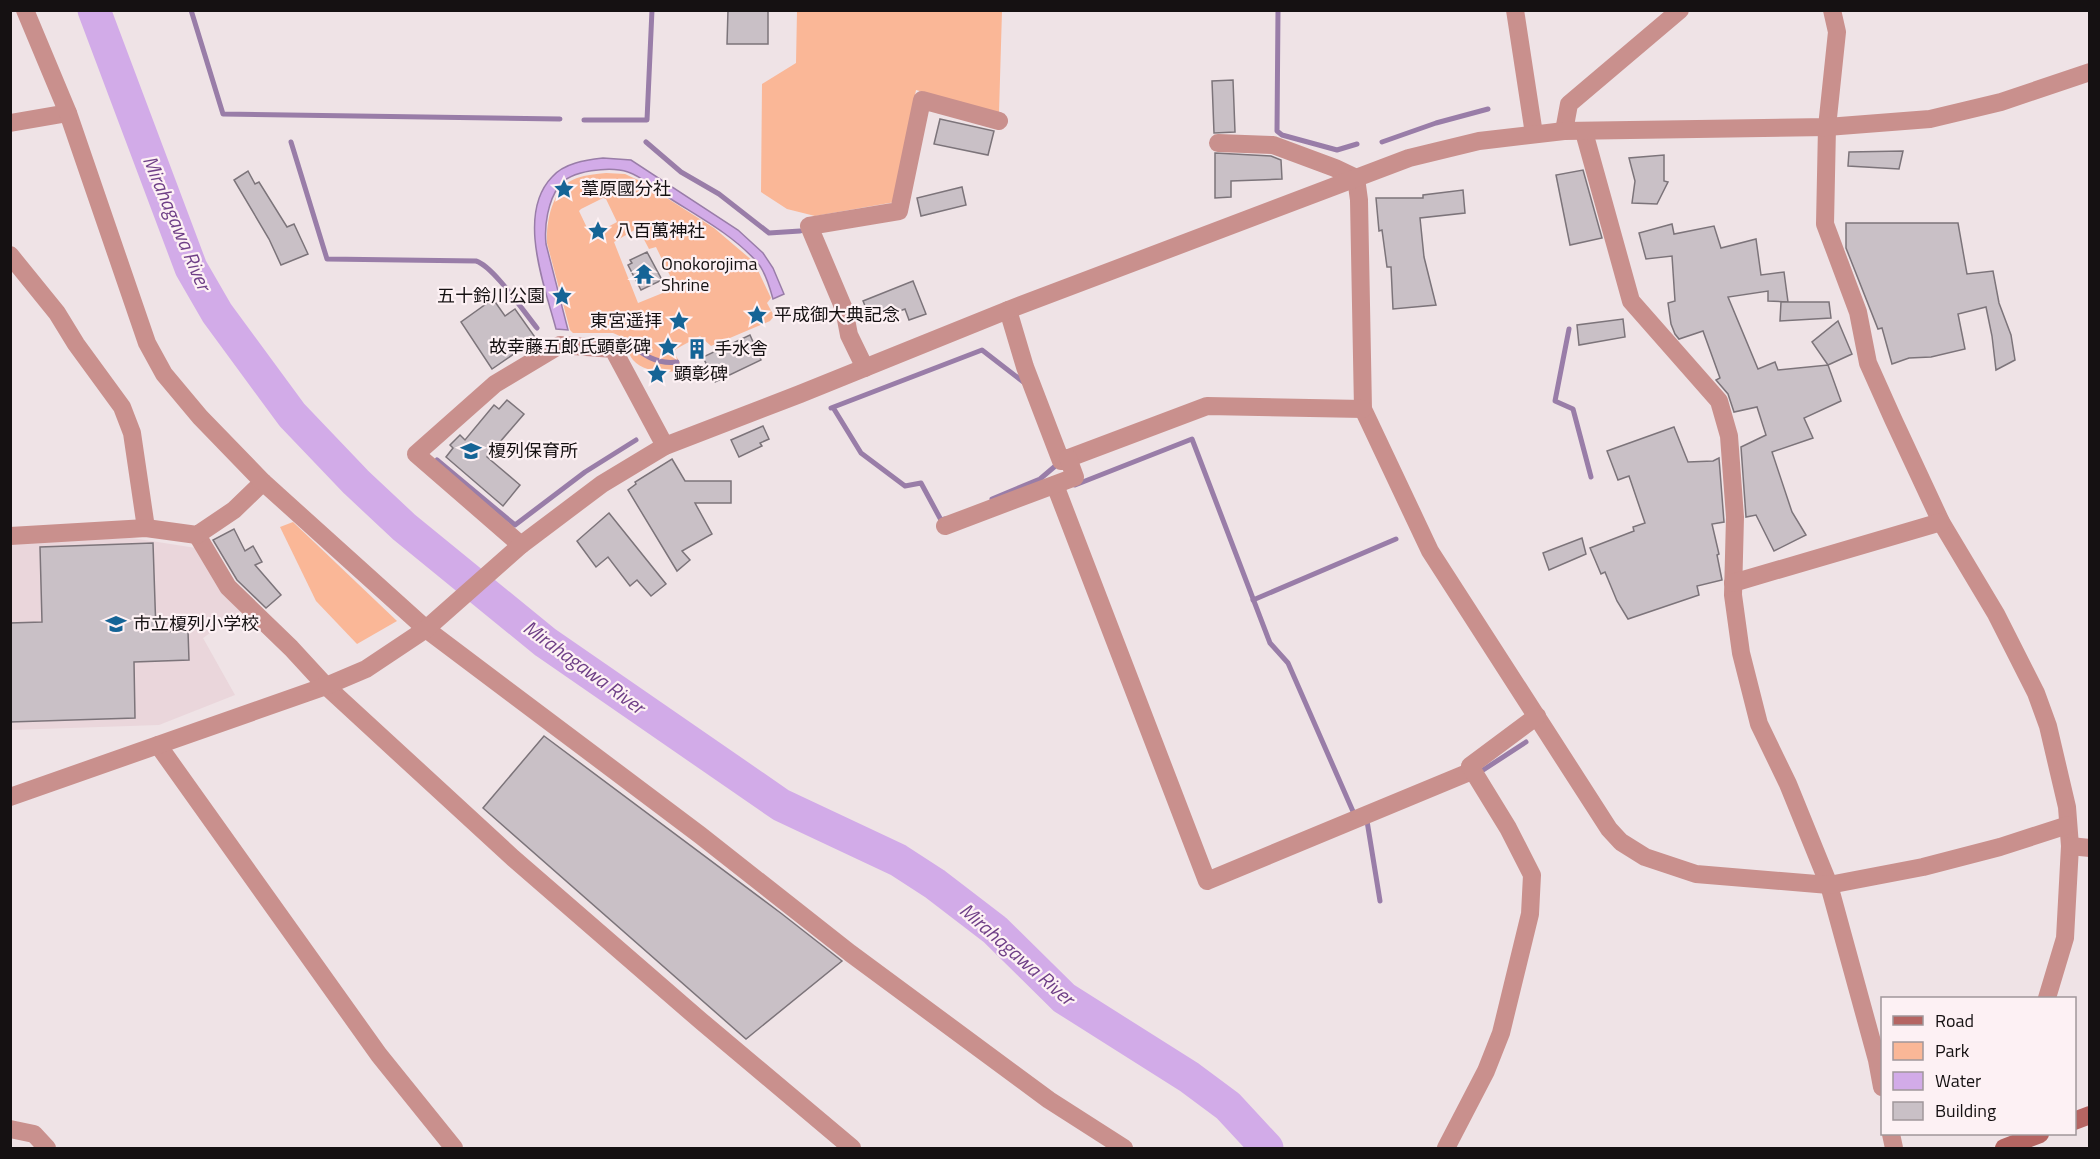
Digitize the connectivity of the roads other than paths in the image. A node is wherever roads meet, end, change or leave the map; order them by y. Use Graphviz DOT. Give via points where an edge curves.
graph roads {
  1 [pos="25,10"];
  2 [pos="1515,10"];
  3 [pos="1680,10"];
  4 [pos="1832,10"];
  5 [pos="2090,72"];
  6 [pos="68,113"];
  7 [pos="999,121"];
  8 [pos="10,123"];
  9 [pos="1827,126"];
  10 [pos="1564,131"];
  11 [pos="1584,132"];
  12 [pos="1534,134"];
  13 [pos="1218,143"];
  14 [pos="1356,178"];
  15 [pos="10,255"];
  16 [pos="1008,310"];
  17 [pos="866,368"];
  18 [pos="1363,409"];
  19 [pos="665,446"];
  20 [pos="1068,458"];
  21 [pos="263,482"];
  22 [pos="1055,485"];
  23 [pos="1941,522"];
  24 [pos="945,526"];
  25 [pos="146,528"];
  26 [pos="10,536"];
  27 [pos="197,536"];
  28 [pos="517,549"];
  29 [pos="1733,583"];
  30 [pos="426,629"];
  31 [pos="326,687"];
  32 [pos="1537,716"];
  33 [pos="158,745"];
  34 [pos="1472,771"];
  35 [pos="10,797"];
  36 [pos="2067,825"];
  37 [pos="2070,846"];
  38 [pos="2090,848"];
  39 [pos="1829,885"];
  40 [pos="2047,997"];
  41 [pos="1881,1082"];
  42 [pos="10,1129"];
  43 [pos="2036,1135"];
  44 [pos="2010,1142"];
  45 [pos="47,1149"];
  46 [pos="454,1149"];
  47 [pos="852,1149"];
  48 [pos="1124,1149"];
  49 [pos="1446,1149"];
  1 -- 6 [label="street"];
  2 -- 12 [label="street"];
  3 -- 10 [label="street" via="1569,104"];
  4 -- 9 [label="street" via="1837,32"];
  5 -- 9 [label="street" via="2001,102 1930,119"];
  6 -- 8 [label="street"];
  6 -- 21 [label="street" via="147,343 164,374"];
  7 -- 17 [label="street" via="922,100 900,210 809,226 844,309 849,335"];
  9 -- 11 [label="street"];
  9 -- 23 [label="street" via="1825,224 1858,312 1868,363"];
  10 -- 11 [label="street"];
  10 -- 12 [label="street"];
  11 -- 29 [label="street" via="1631,301 1719,401 1729,436 1735,517"];
  12 -- 14 [label="street" via="1479,141 1409,158"];
  13 -- 14 [label="street" via="1273,145"];
  14 -- 16 [label="street"];
  14 -- 18 [label="street"];
  15 -- 25 [label="street" via="57,313 122,407 132,433"];
  16 -- 17 [label="street"];
  16 -- 20 [label="street" via="1061,461"];
  17 -- 19 [label="street"];
  18 -- 20 [label="street" via="1208,406"];
  18 -- 32 [label="street" via="1430,551"];
  19 -- 28 [label="street" via="602,484"];
  19 -- 28 [label="street" via="614,349 560,345 495,384 416,454"];
  20 -- 22 [label="street" via="1075,477"];
  21 -- 27 [label="street" via="234,510"];
  21 -- 30 [label="street"];
  22 -- 24 [label="street"];
  22 -- 34 [label="street" via="1207,882"];
  23 -- 29 [label="street"];
  23 -- 36 [label="street" via="1996,614 2036,693 2048,726 2067,807"];
  25 -- 26 [label="street"];
  25 -- 27 [label="street"];
  27 -- 31 [label="street" via="228,587"];
  28 -- 30 [label="street"];
  29 -- 39 [label="street" via="1741,654 1759,724"];
  30 -- 31 [label="street" via="366,669"];
  30 -- 48 [label="street" via="860,960 1049,1100"];
  31 -- 33 [label="street"];
  31 -- 47 [label="street" via="513,858"];
  32 -- 34 [label="street" via="1470,766"];
  32 -- 39 [label="street" via="1609,829 1645,857 1696,874"];
  33 -- 35 [label="street"];
  33 -- 46 [label="street" via="379,1055"];
  34 -- 49 [label="street" via="1532,875 1530,914 1501,1033"];
  36 -- 37 [label="street"];
  36 -- 39 [label="street" via="1934,864"];
  37 -- 38 [label="street"];
  37 -- 40 [label="street" via="2065,938"];
  39 -- 41 [label="street"];
  42 -- 45 [label="street" via="34,1134"];
  43 -- 44 [label="main road"];
}
